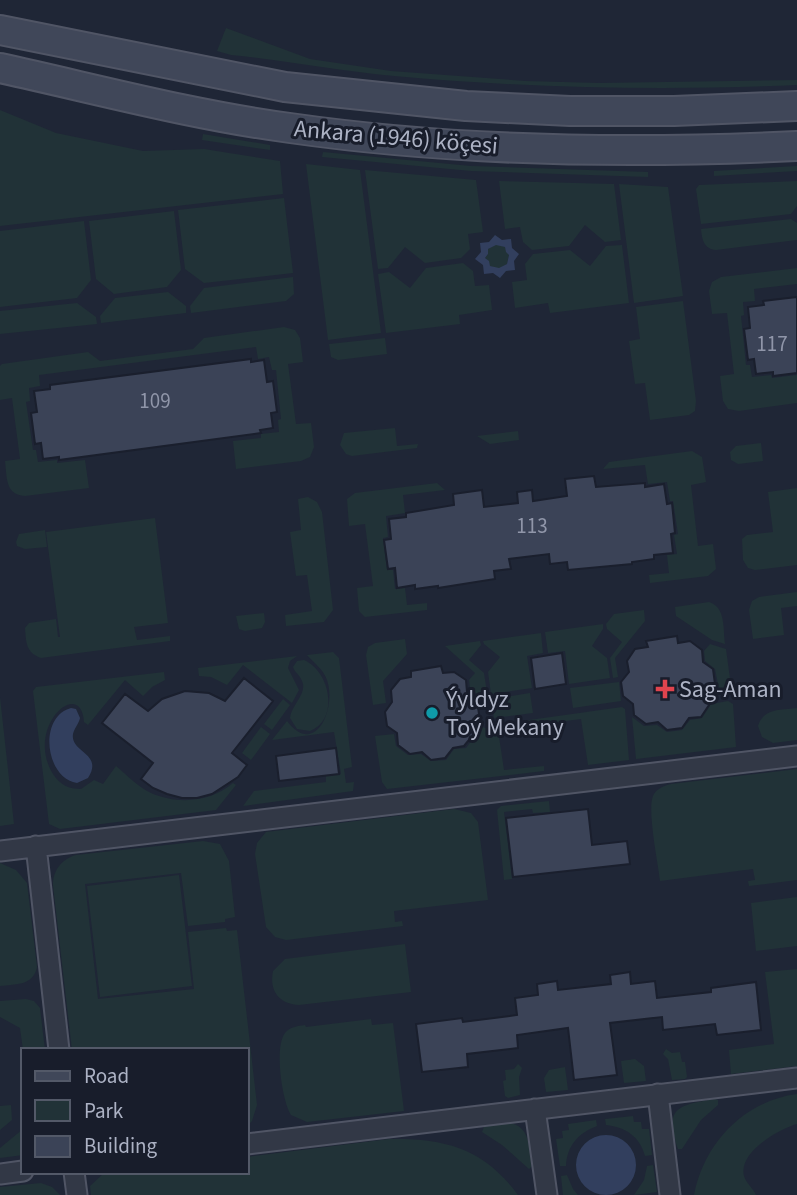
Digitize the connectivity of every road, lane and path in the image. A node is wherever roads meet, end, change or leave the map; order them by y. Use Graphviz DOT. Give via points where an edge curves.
graph roads {
  1 [pos="0,30"];
  2 [pos="0,68"];
  3 [pos="797,106"];
  4 [pos="797,146"];
  5 [pos="797,756"];
  6 [pos="36,846"];
  7 [pos="0,851"];
  8 [pos="60,1048"];
  9 [pos="797,1078"];
  10 [pos="658,1094"];
  11 [pos="536,1109"];
  12 [pos="248,1144"];
  13 [pos="21,1171"];
  14 [pos="0,1174"];
  15 [pos="74,1174"];
  16 [pos="77,1195"];
  17 [pos="547,1195"];
  18 [pos="670,1195"];
  1 -- 3 [label="main road, Ankara (1946) köçesi" via="285,87 466,106 609,111"];
  2 -- 4 [label="main road, Ankara (1946) köçesi" via="266,124 379,138 573,150"];
  5 -- 6 [label="street"];
  6 -- 7 [label="street"];
  6 -- 8 [label="street"];
  9 -- 10 [label="street"];
  10 -- 11 [label="street"];
  10 -- 18 [label="street"];
  11 -- 12 [label="street"];
  11 -- 17 [label="street"];
  13 -- 14 [label="street"];
  15 -- 16 [label="street"];
}
